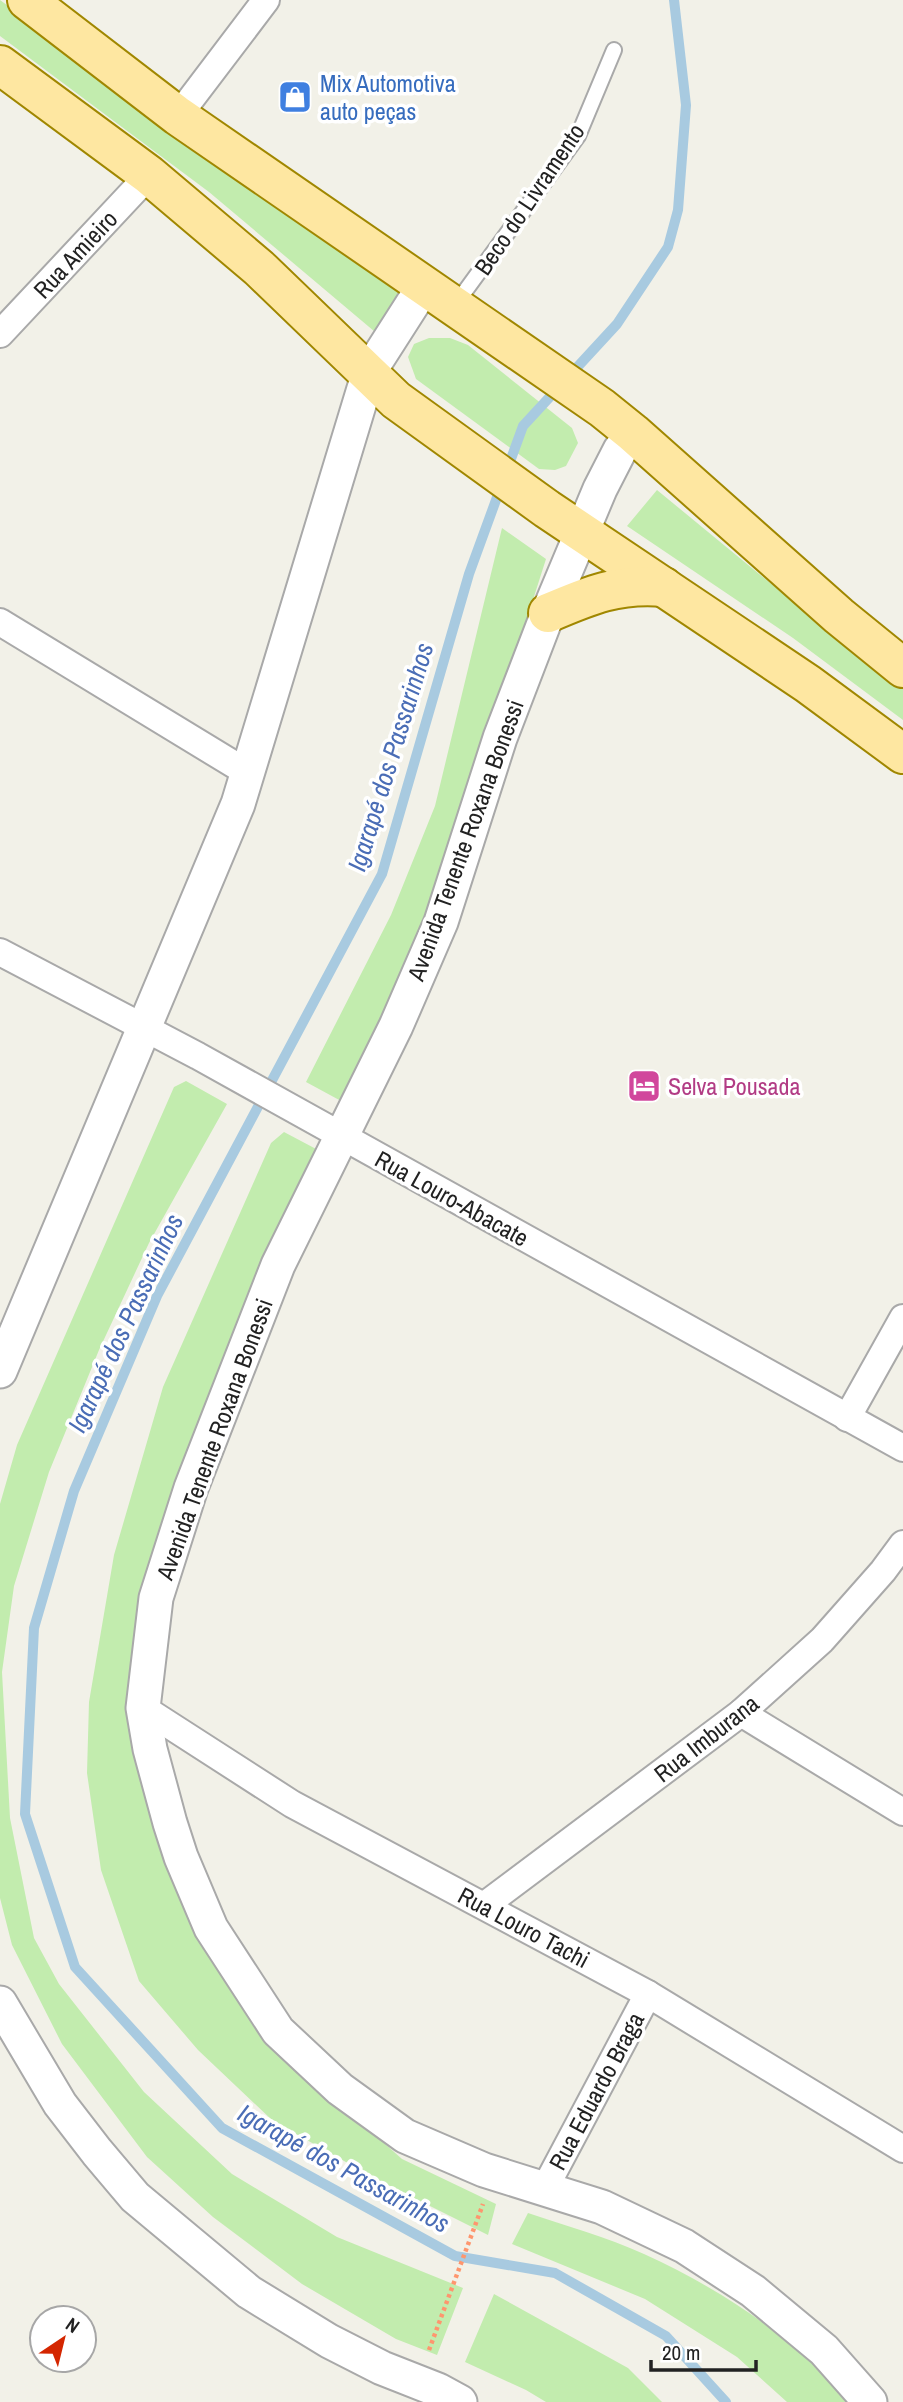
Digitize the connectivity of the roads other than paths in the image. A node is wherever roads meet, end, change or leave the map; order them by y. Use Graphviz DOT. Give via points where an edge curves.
graph roads {
  1 [pos="27,0"];
  2 [pos="266,0"];
  3 [pos="614,50"];
  4 [pos="0,65"];
  5 [pos="178,116"];
  6 [pos="149,175"];
  7 [pos="439,296"];
  8 [pos="0,334"];
  9 [pos="369,372"];
  10 [pos="633,433"];
  11 [pos="584,532"];
  12 [pos="664,587"];
  13 [pos="548,613"];
  14 [pos="0,622"];
  15 [pos="903,668"];
  16 [pos="903,754"];
  17 [pos="248,773"];
  18 [pos="0,952"];
  19 [pos="145,1028"];
  20 [pos="340,1136"];
  21 [pos="903,1318"];
  22 [pos="0,1371"];
  23 [pos="847,1418"];
  24 [pos="903,1448"];
  25 [pos="903,1544"];
  26 [pos="143,1708"];
  27 [pos="741,1713"];
  28 [pos="903,1812"];
  29 [pos="485,1905"];
  30 [pos="648,1994"];
  31 [pos="0,2003"];
  32 [pos="903,2149"];
  33 [pos="545,2188"];
  34 [pos="442,2398"];
  35 [pos="870,2402"];
  1 -- 5 [label="main road"];
  2 -- 5 [label="street"];
  3 -- 7 [label="lane, Beco do Livramento" via="578,135"];
  4 -- 6 [label="main road"];
  5 -- 7 [label="main road"];
  6 -- 8 [label="street, Rua Amieiro"];
  6 -- 9 [label="main road" via="259,268"];
  7 -- 9 [label="street"];
  7 -- 10 [label="main road"];
  9 -- 11 [label="main road" via="396,400"];
  9 -- 17 [label="street"];
  10 -- 11 [label="street, Avenida Tenente Roxana Bonessi" via="610,467"];
  10 -- 15 [label="main road"];
  11 -- 12 [label="main road"];
  11 -- 13 [label="street, Avenida Tenente Roxana Bonessi"];
  12 -- 13 [label="main road" via="616,588"];
  12 -- 16 [label="main road"];
  13 -- 20 [label="street, Avenida Tenente Roxana Bonessi" via="500,738 441,922 396,1026"];
  14 -- 17 [label="street"];
  17 -- 19 [label="street"];
  18 -- 19 [label="street, Rua Louro-Abacate"];
  19 -- 20 [label="street, Rua Louro-Abacate"];
  19 -- 22 [label="street"];
  20 -- 23 [label="street, Rua Louro-Abacate"];
  20 -- 26 [label="street, Avenida Tenente Roxana Bonessi" via="278,1265 172,1543 156,1598"];
  21 -- 23 [label="street"];
  23 -- 24 [label="street, Rua Louro-Abacate"];
  25 -- 27 [label="street, Rua Imburana" via="821,1640"];
  26 -- 29 [label="street, Rua Louro Tachi" via="292,1804"];
  26 -- 33 [label="street, Avenida Tenente Roxana Bonessi" via="181,1857 211,1928 278,2031 340,2090 405,2136 484,2170"];
  27 -- 28 [label="street"];
  27 -- 29 [label="street, Rua Imburana"];
  29 -- 30 [label="street, Rua Louro Tachi"];
  30 -- 32 [label="street, Rua Louro Tachi"];
  30 -- 33 [label="street, Rua Eduardo Braga"];
  31 -- 34 [label="street" via="60,2104 135,2197 248,2292 330,2341"];
  33 -- 35 [label="street, Avenida Tenente Roxana Bonessi" via="602,2207 684,2246 753,2291 824,2350"];
}
